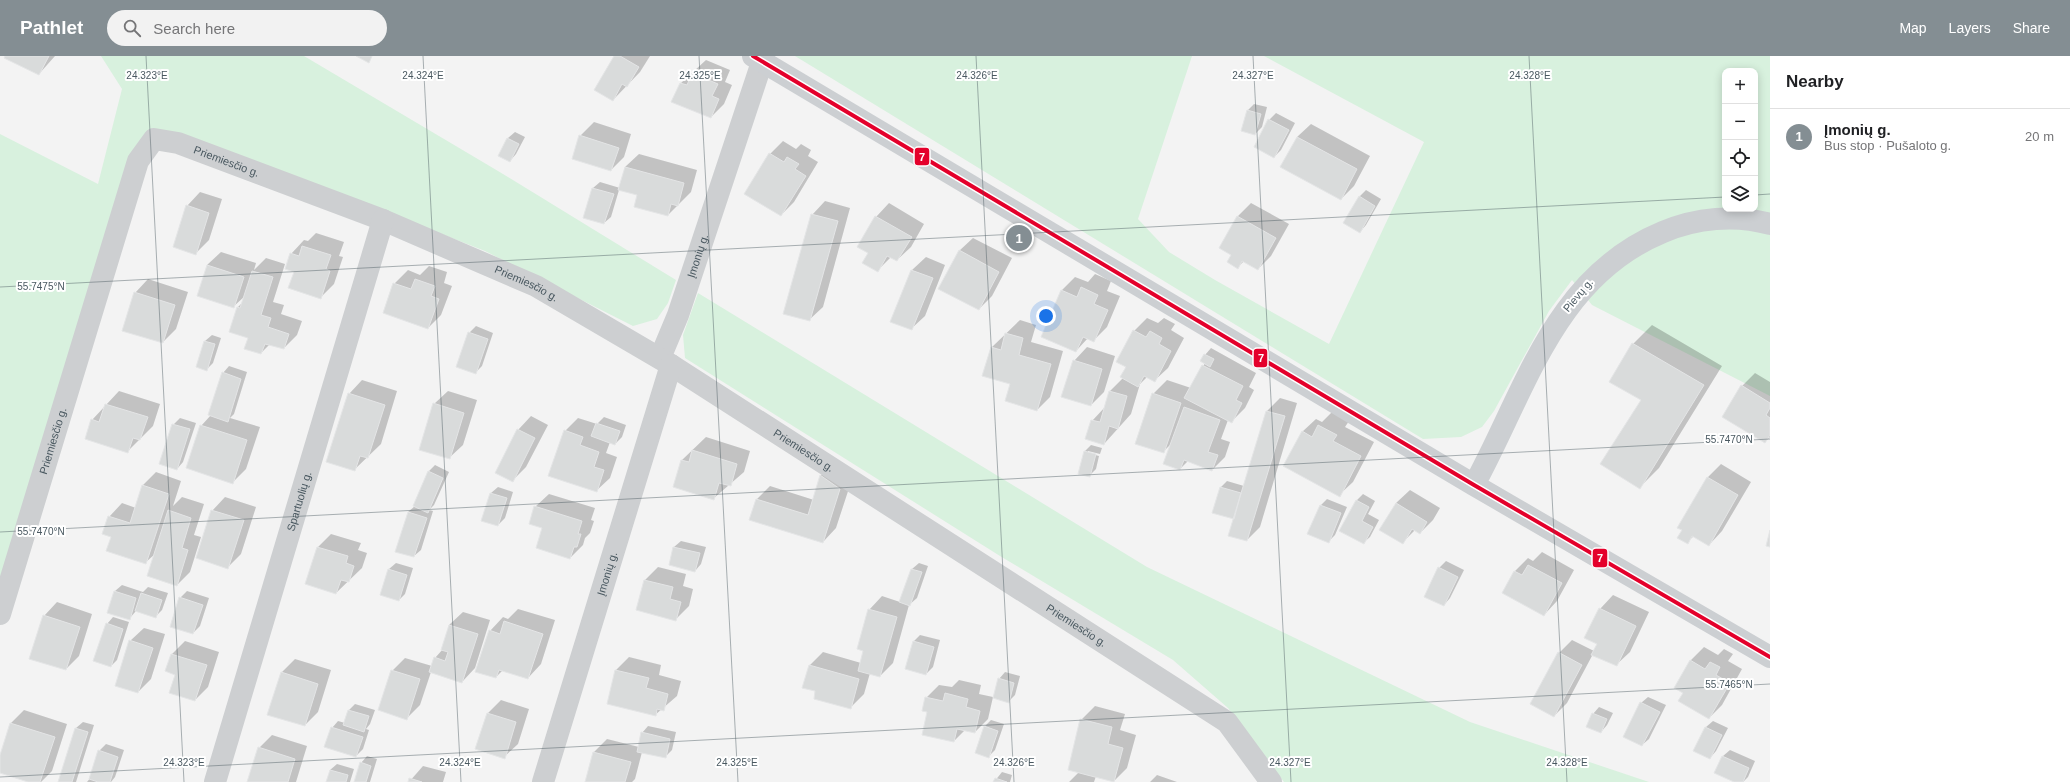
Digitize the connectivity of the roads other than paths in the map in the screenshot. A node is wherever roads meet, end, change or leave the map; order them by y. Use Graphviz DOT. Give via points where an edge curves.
graph roads {
  1 [pos="759,58"];
  2 [pos="383,220"];
  3 [pos="1770,224"];
  4 [pos="665,361"];
  5 [pos="1474,485"];
  6 [pos="0,614"];
  7 [pos="1770,657"];
  8 [pos="215,782"];
  9 [pos="543,782"];
  10 [pos="1271,782"];
  1 -- 4 [label="street, Įmonių g."];
  1 -- 5 [label="main road"];
  2 -- 4 [label="street, Priemiesčio g." via="536,286"];
  2 -- 6 [label="street, Priemiesčio g." via="178,143 154,139 138,161"];
  2 -- 8 [label="street, Spartuolių g."];
  3 -- 5 [label="main road, Pievų g." via="1734,218 1703,220 1676,227 1635,246 1592,278 1571,302 1544,343 1495,447"];
  4 -- 9 [label="street, Įmonių g."];
  4 -- 10 [label="street, Priemiesčio g." via="1227,722"];
  5 -- 7 [label="main road"];
}
